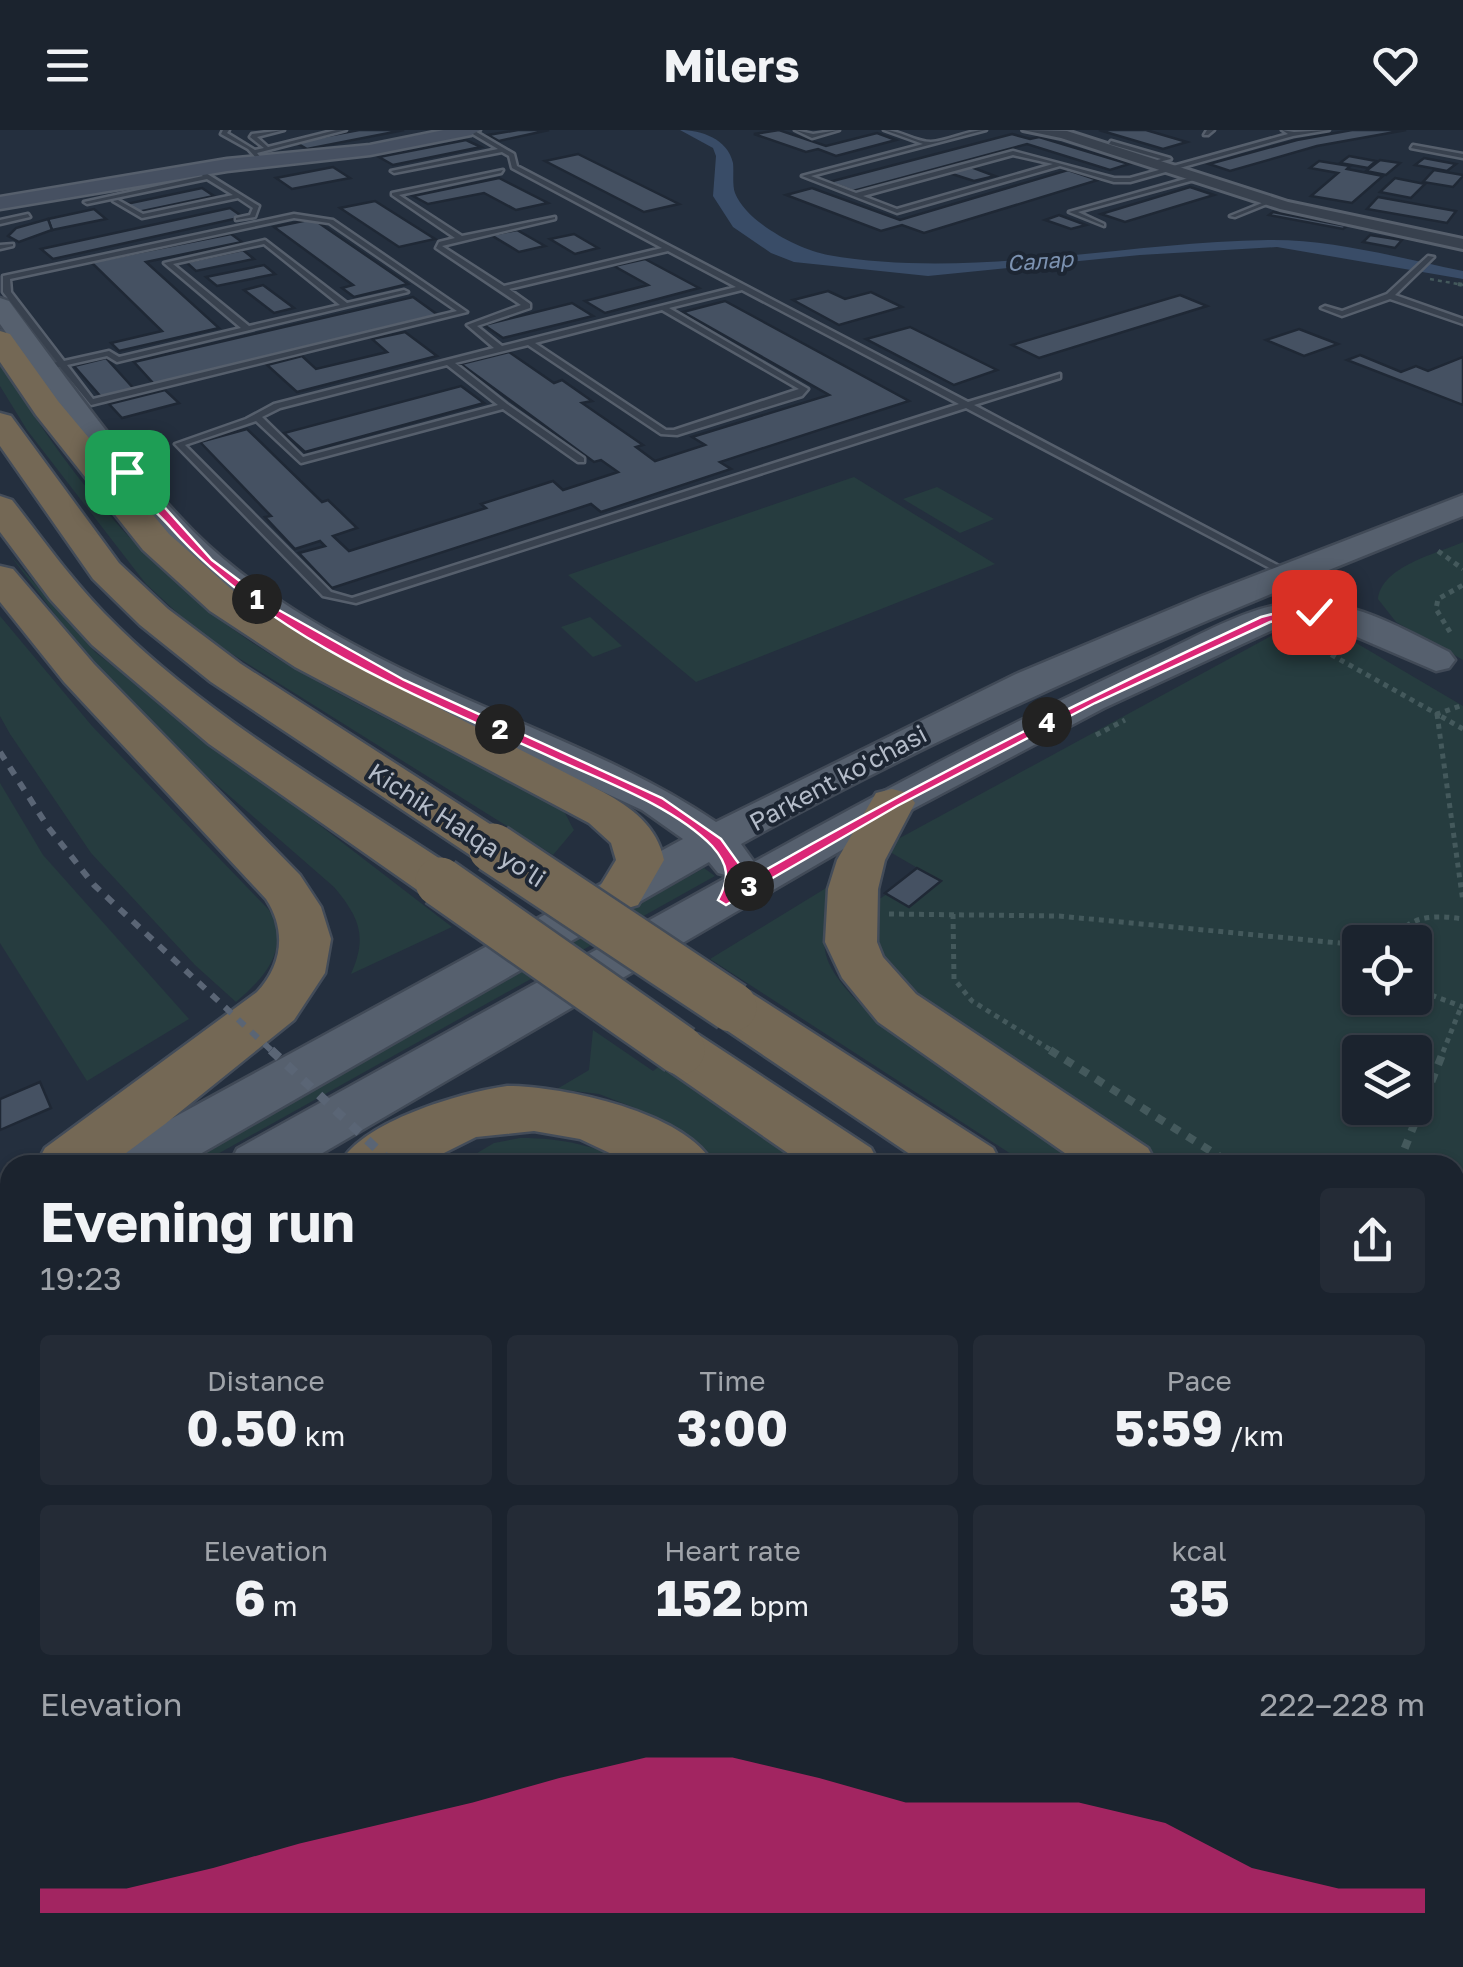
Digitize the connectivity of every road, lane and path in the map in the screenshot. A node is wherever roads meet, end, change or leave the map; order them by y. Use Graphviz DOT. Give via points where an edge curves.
graph roads {
  1 [pos="226,130"];
  2 [pos="281,130"];
  3 [pos="343,130"];
  4 [pos="470,130"];
  5 [pos="798,130"];
  6 [pos="836,130"];
  7 [pos="887,130"];
  8 [pos="983,130"];
  9 [pos="1030,130"];
  10 [pos="1326,130"];
  11 [pos="1289,132"];
  12 [pos="1112,142"];
  13 [pos="930,144"];
  14 [pos="1413,147"];
  15 [pos="502,150"];
  16 [pos="260,153"];
  17 [pos="1463,156"];
  18 [pos="1152,163"];
  19 [pos="1060,164"];
  20 [pos="1168,169"];
  21 [pos="502,170"];
  22 [pos="394,171"];
  23 [pos="202,173"];
  24 [pos="1192,178"];
  25 [pos="238,196"];
  26 [pos="854,196"];
  27 [pos="116,201"];
  28 [pos="87,202"];
  29 [pos="1269,202"];
  30 [pos="0,203"];
  31 [pos="28,216"];
  32 [pos="1233,216"];
  33 [pos="553,218"];
  34 [pos="0,222"];
  35 [pos="1102,225"];
  36 [pos="1454,238"];
  37 [pos="462,239"];
  38 [pos="11,245"];
  39 [pos="0,247"];
  40 [pos="670,248"];
  41 [pos="1430,258"];
  42 [pos="0,272"];
  43 [pos="744,287"];
  44 [pos="503,288"];
  45 [pos="404,292"];
  46 [pos="1390,296"];
  47 [pos="0,306"];
  48 [pos="346,306"];
  49 [pos="663,308"];
  50 [pos="1325,308"];
  51 [pos="463,312"];
  52 [pos="1463,322"];
  53 [pos="247,329"];
  54 [pos="0,340"];
  55 [pos="530,342"];
  56 [pos="500,349"];
  57 [pos="448,362"];
  58 [pos="33,370"];
  59 [pos="1057,376"];
  60 [pos="504,406"];
  61 [pos="256,416"];
  62 [pos="0,423"];
  63 [pos="581,460"];
  64 [pos="1463,505"];
  65 [pos="0,507"];
  66 [pos="1463,513"];
  67 [pos="1438,551"];
  68 [pos="1463,569"];
  69 [pos="1289,574"];
  70 [pos="0,577"];
  71 [pos="1463,584"];
  72 [pos="1440,621"];
  73 [pos="1280,627"];
  74 [pos="1450,668"];
  75 [pos="1463,705"];
  76 [pos="1437,714"];
  77 [pos="1134,715"];
  78 [pos="1463,729"];
  79 [pos="1081,742"];
  80 [pos="850,771"];
  81 [pos="658,801"];
  82 [pos="892,803"];
  83 [pos="716,842"];
  84 [pos="621,893"];
  85 [pos="726,900"];
  86 [pos="1463,902"];
  87 [pos="874,914"];
  88 [pos="953,914"];
  89 [pos="1463,919"];
  90 [pos="1405,925"];
  91 [pos="1342,943"];
  92 [pos="1432,992"];
  93 [pos="1462,1007"];
  94 [pos="80,1155"];
  95 [pos="153,1155"];
  96 [pos="274,1155"];
  97 [pos="389,1155"];
  98 [pos="666,1155"];
  99 [pos="835,1155"];
  100 [pos="957,1155"];
  101 [pos="1112,1155"];
  102 [pos="1217,1155"];
  103 [pos="1402,1155"];
  1 -- 16 [label="lane"];
  2 -- 16 [label="lane" via="252,136"];
  3 -- 16 [label="lane"];
  4 -- 15 [label="lane"];
  4 -- 16 [label="street" via="352,153"];
  5 -- 6 [label="lane" via="812,136"];
  7 -- 13 [label="lane"];
  8 -- 13 [label="lane"];
  9 -- 18 [label="street"];
  10 -- 11 [label="lane"];
  11 -- 20 [label="lane"];
  12 -- 18 [label="lane" via="1168,159"];
  13 -- 26 [label="lane" via="805,176"];
  14 -- 17 [label="lane"];
  15 -- 22 [label="lane"];
  15 -- 40 [label="lane" via="514,166"];
  16 -- 23 [label="street"];
  18 -- 20 [label="street"];
  19 -- 20 [label="lane" via="1121,180"];
  19 -- 26 [label="lane" via="1013,153"];
  19 -- 26 [label="lane" via="897,211"];
  20 -- 24 [label="street"];
  21 -- 37 [label="lane" via="394,194"];
  23 -- 25 [label="lane"];
  23 -- 28 [label="lane"];
  23 -- 30 [label="street"];
  24 -- 29 [label="street"];
  24 -- 35 [label="lane" via="1072,212"];
  25 -- 27 [label="lane" via="142,216"];
  25 -- 42 [label="lane" via="256,207 253,216"];
  29 -- 32 [label="lane"];
  29 -- 36 [label="street"];
  31 -- 34 [label="lane"];
  33 -- 37 [label="lane"];
  36 -- 41 [label="street"];
  37 -- 44 [label="lane" via="438,247"];
  38 -- 39 [label="lane"];
  40 -- 43 [label="lane"];
  40 -- 44 [label="lane"];
  41 -- 46 [label="lane"];
  43 -- 49 [label="lane"];
  43 -- 69 [label="lane"];
  44 -- 56 [label="lane" via="527,306 471,325"];
  45 -- 48 [label="lane"];
  46 -- 50 [label="lane" via="1342,314"];
  46 -- 52 [label="lane"];
  47 -- 58 [label="main road"];
  48 -- 53 [label="lane"];
  48 -- 53 [label="lane" via="265,242 168,263"];
  49 -- 55 [label="lane"];
  49 -- 55 [label="lane" via="804,388 664,432"];
  51 -- 51 [label="lane" via="91,402 7,292 6,278 294,216 332,221"];
  53 -- 58 [label="lane" via="118,360 109,353"];
  54 -- 58 [label="highway"];
  55 -- 56 [label="lane"];
  56 -- 57 [label="lane"];
  57 -- 60 [label="lane"];
  57 -- 61 [label="lane"];
  58 -- 81 [label="main road" via="183,538 250,595 400,683"];
  58 -- 84 [label="highway" via="156,542 224,603 309,658 621,824 640,860"];
  59 -- 61 [label="lane" via="352,601 327,594 179,444"];
  60 -- 61 [label="lane" via="301,460"];
  60 -- 63 [label="lane"];
  62 -- 100 [label="highway, Kichik Halqa yo'li, bridge" via="106,571 154,617 226,672"];
  64 -- 69 [label="main road, Parkent ko'chasi"];
  65 -- 99 [label="highway, bridge" via="105,636 160,684"];
  66 -- 74 [label="main road" via="1381,565 1362,584 1358,600 1368,616"];
  67 -- 68 [label="path"];
  69 -- 80 [label="main road, Parkent ko'chasi" via="1013,689"];
  70 -- 94 [label="highway" via="79,673 282,887 306,939 298,977 276,1006"];
  71 -- 72 [label="path" via="1438,599"];
  73 -- 74 [label="main road, Parkent ko'chasi" via="1303,611 1334,615"];
  73 -- 76 [label="path"];
  73 -- 82 [label="main road, Parkent ko'chasi" via="1090,700"];
  75 -- 76 [label="path"];
  76 -- 78 [label="path"];
  76 -- 86 [label="path"];
  77 -- 79 [label="path"];
  80 -- 81 [label="main road" via="716,808"];
  80 -- 83 [label="main road, Parkent ko'chasi"];
  81 -- 83 [label="main road"];
  82 -- 85 [label="main road, Parkent ko'chasi"];
  82 -- 101 [label="highway" via="853,889 850,942 860,965 897,1008"];
  83 -- 84 [label="main road, Parkent ko'chasi"];
  83 -- 85 [label="main road" via="735,868"];
  84 -- 95 [label="main road, Parkent ko'chasi"];
  85 -- 96 [label="main road, Parkent ko'chasi"];
  87 -- 88 [label="path"];
  88 -- 91 [label="path" via="1058,916"];
  88 -- 102 [label="path" via="954,979 972,1001"];
  89 -- 90 [label="path" via="1422,918"];
  92 -- 93 [label="path"];
  93 -- 103 [label="path"];
  97 -- 98 [label="highway" via="464,1118 517,1109 589,1118"];
}
